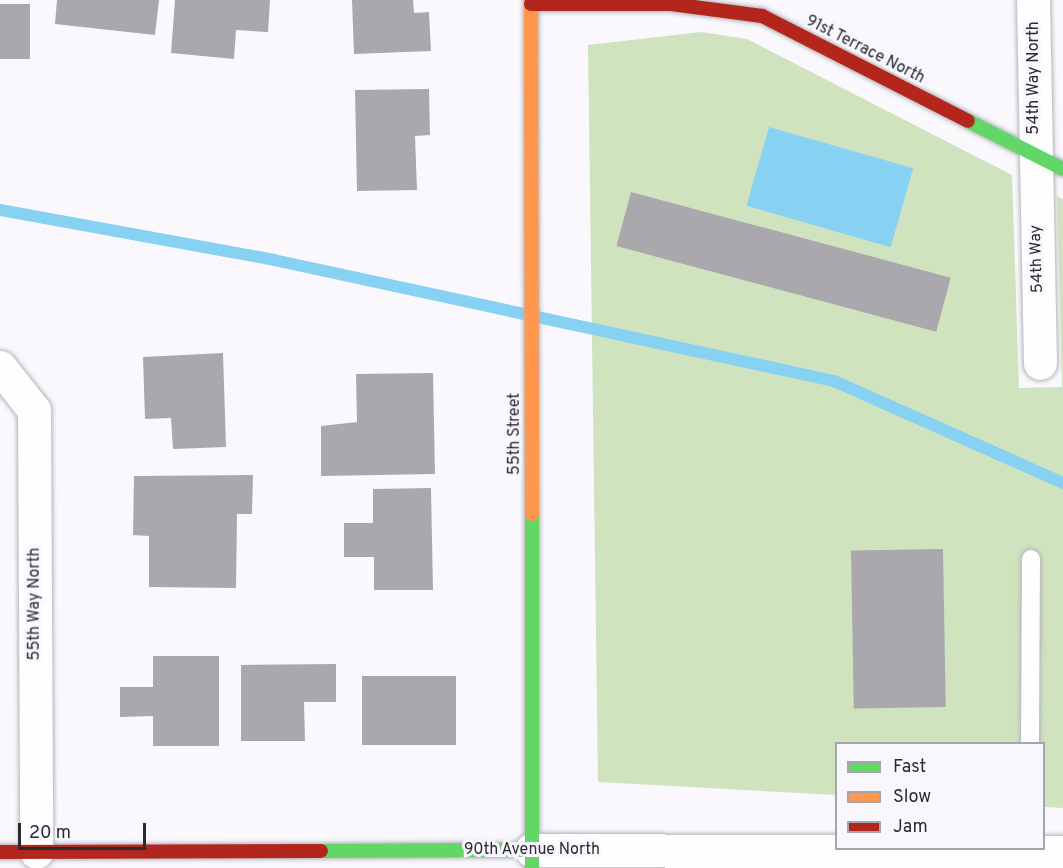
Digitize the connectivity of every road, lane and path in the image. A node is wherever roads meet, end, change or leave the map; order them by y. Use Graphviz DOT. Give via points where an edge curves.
graph roads {
  1 [pos="1033,0"];
  2 [pos="531,2"];
  3 [pos="1034,156"];
  4 [pos="1063,169"];
  5 [pos="1040,363"];
  6 [pos="0,367"];
  7 [pos="1032,559"];
  8 [pos="1030,742"];
  9 [pos="1029,851"];
  10 [pos="0,852"];
  11 [pos="36,852"];
  12 [pos="1063,852"];
  13 [pos="532,859"];
  1 -- 3 [label="street, 54th Way North"];
  2 -- 3 [label="street, 91st Terrace North" via="671,4 762,16"];
  2 -- 13 [label="street, 55th Street"];
  3 -- 4 [label="street, 91st Terrace North"];
  3 -- 5 [label="street, 54th Way"];
  6 -- 11 [label="street, 55th Way North" via="34,410"];
  7 -- 8 [label="lane"];
  9 -- 12 [label="street, 90th Avenue North"];
  9 -- 13 [label="street, 90th Avenue North"];
  10 -- 11 [label="street, 90th Avenue North"];
  11 -- 13 [label="street, 90th Avenue North"];
}
